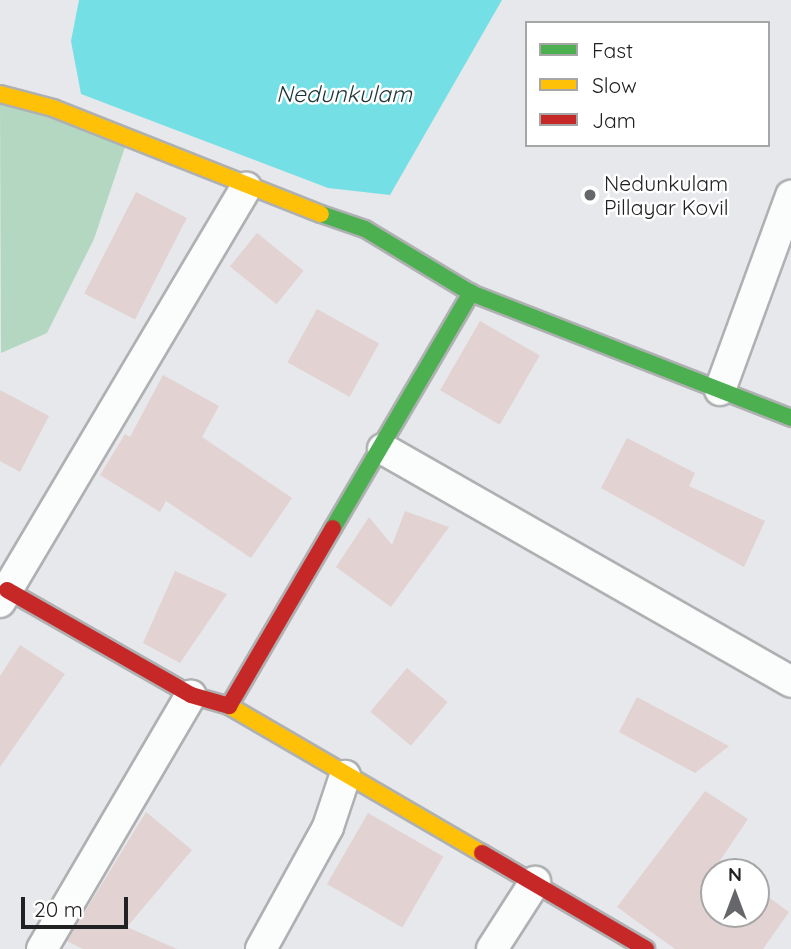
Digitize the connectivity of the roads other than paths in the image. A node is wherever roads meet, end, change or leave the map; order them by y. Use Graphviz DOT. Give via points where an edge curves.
graph roads {
  1 [pos="0,94"];
  2 [pos="246,188"];
  3 [pos="791,195"];
  4 [pos="471,293"];
  5 [pos="720,390"];
  6 [pos="791,418"];
  7 [pos="383,449"];
  8 [pos="4,596"];
  9 [pos="791,682"];
  10 [pos="191,695"];
  11 [pos="229,706"];
  12 [pos="345,776"];
  13 [pos="535,882"];
  14 [pos="42,949"];
  15 [pos="261,949"];
  16 [pos="492,949"];
  17 [pos="646,949"];
  1 -- 2 [label="street" via="53,108"];
  2 -- 4 [label="street" via="365,229"];
  2 -- 8 [label="street"];
  3 -- 5 [label="street"];
  4 -- 5 [label="street"];
  4 -- 7 [label="street"];
  5 -- 6 [label="street"];
  7 -- 9 [label="street"];
  7 -- 11 [label="street"];
  8 -- 10 [label="street"];
  10 -- 11 [label="street"];
  10 -- 14 [label="street"];
  11 -- 12 [label="street"];
  12 -- 13 [label="street"];
  12 -- 15 [label="street" via="328,827"];
  13 -- 16 [label="street"];
  13 -- 17 [label="street"];
}
